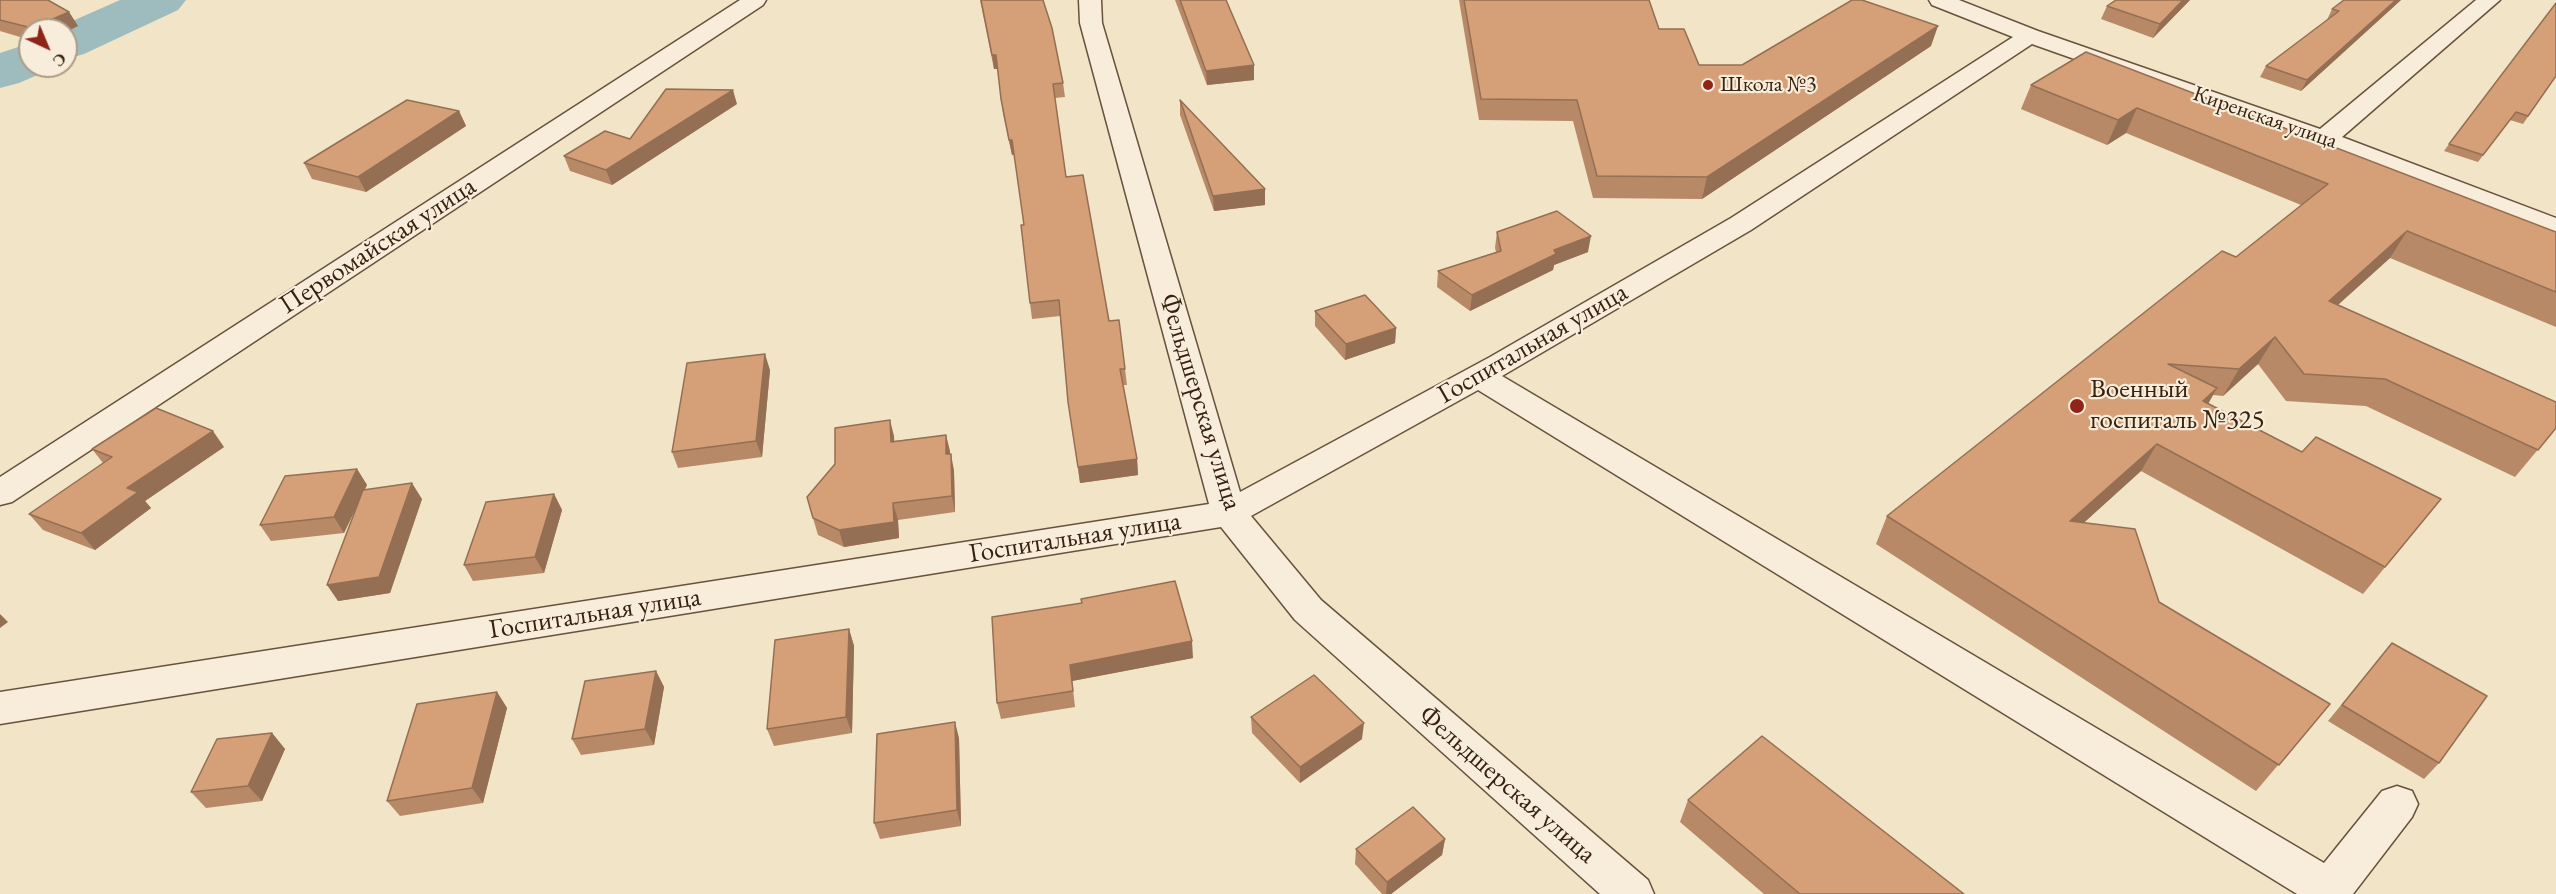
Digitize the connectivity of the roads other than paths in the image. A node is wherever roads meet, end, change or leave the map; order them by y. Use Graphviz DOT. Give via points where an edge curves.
graph roads {
  1 [pos="755,0"];
  2 [pos="1090,0"];
  3 [pos="1940,0"];
  4 [pos="2489,0"];
  5 [pos="2030,36"];
  6 [pos="2324,139"];
  7 [pos="2556,228"];
  8 [pos="1479,376"];
  9 [pos="0,492"];
  10 [pos="1229,513"];
  11 [pos="0,708"];
  12 [pos="2397,804"];
  13 [pos="1632,894"];
  1 -- 9 [label="street, Первомайская улица"];
  2 -- 10 [label="street, Фельдшерская улица" via="1091,23"];
  3 -- 5 [label="street, Киренская улица"];
  4 -- 6 [label="street"];
  5 -- 6 [label="street, Киренская улица"];
  5 -- 8 [label="street, Госпитальная улица" via="1741,224"];
  6 -- 7 [label="street, Киренская улица"];
  8 -- 10 [label="street, Госпитальная улица"];
  8 -- 12 [label="street" via="2329,890"];
  10 -- 11 [label="street, Госпитальная улица"];
  10 -- 13 [label="street, Фельдшерская улица" via="1308,610"];
}
